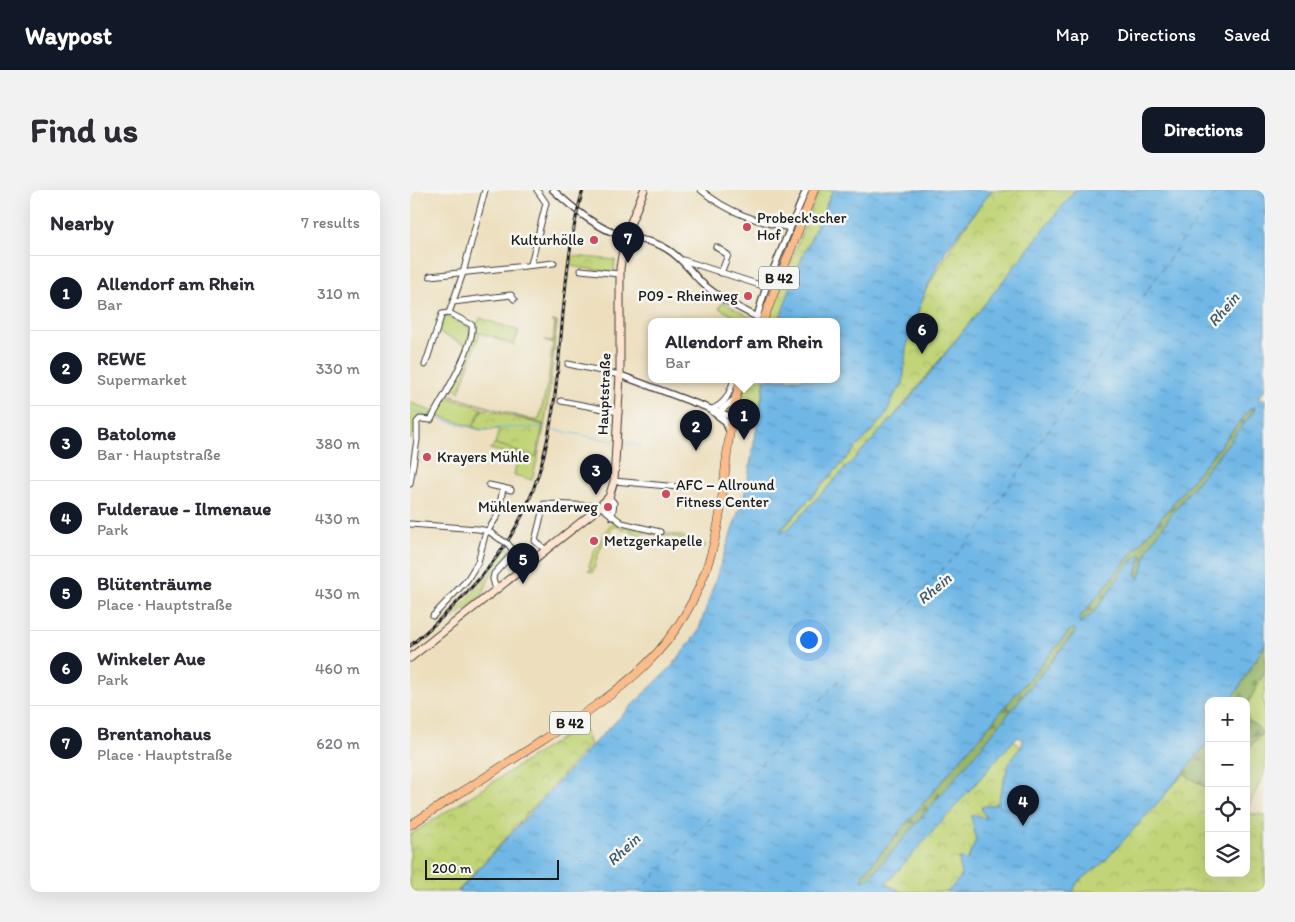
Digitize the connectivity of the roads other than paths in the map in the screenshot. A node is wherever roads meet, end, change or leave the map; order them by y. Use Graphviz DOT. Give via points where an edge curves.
graph roads {
  1 [pos="485,190"];
  2 [pos="537,190"];
  3 [pos="554,190"];
  4 [pos="644,190"];
  5 [pos="701,190"];
  6 [pos="806,190"];
  7 [pos="814,190"];
  8 [pos="790,228"];
  9 [pos="625,237"];
  10 [pos="716,247"];
  11 [pos="683,260"];
  12 [pos="554,263"];
  13 [pos="531,264"];
  14 [pos="581,270"];
  15 [pos="463,273"];
  16 [pos="721,273"];
  17 [pos="619,274"];
  18 [pos="430,276"];
  19 [pos="766,287"];
  20 [pos="514,299"];
  21 [pos="453,302"];
  22 [pos="449,313"];
  23 [pos="755,318"];
  24 [pos="758,318"];
  25 [pos="759,318"];
  26 [pos="568,364"];
  27 [pos="425,365"];
  28 [pos="620,375"];
  29 [pos="733,383"];
  30 [pos="740,383"];
  31 [pos="735,399"];
  32 [pos="561,401"];
  33 [pos="619,412"];
  34 [pos="714,412"];
  35 [pos="728,419"];
  36 [pos="614,481"];
  37 [pos="410,484"];
  38 [pos="489,485"];
  39 [pos="678,487"];
  40 [pos="503,488"];
  41 [pos="511,490"];
  42 [pos="609,497"];
  43 [pos="600,506"];
  44 [pos="612,517"];
  45 [pos="410,524"];
  46 [pos="488,531"];
  47 [pos="660,532"];
  48 [pos="546,550"];
  49 [pos="496,590"];
  50 [pos="433,616"];
  51 [pos="410,658"];
  52 [pos="410,825"];
  1 -- 15 [label="street"];
  2 -- 13 [label="street" via="546,203"];
  3 -- 9 [label="street" via="580,213"];
  4 -- 9 [label="main road, Hauptstraße"];
  5 -- 8 [label="street" via="715,202 739,214"];
  6 -- 8 [label="street"];
  7 -- 25 [label="main road, B 42"];
  8 -- 19 [label="street"];
  9 -- 11 [label="street" via="657,243"];
  9 -- 17 [label="main road, Hauptstraße"];
  10 -- 16 [label="street" via="728,255"];
  11 -- 16 [label="street"];
  11 -- 23 [label="street" via="720,297"];
  12 -- 13 [label="street"];
  13 -- 15 [label="street"];
  14 -- 17 [label="street"];
  15 -- 18 [label="street"];
  15 -- 21 [label="street"];
  16 -- 19 [label="street"];
  17 -- 28 [label="main road, Hauptstraße"];
  19 -- 24 [label="street"];
  20 -- 21 [label="street" via="511,296"];
  21 -- 22 [label="street"];
  22 -- 27 [label="street" via="442,314"];
  22 -- 37 [label="street" via="469,323 473,330 459,369 431,420 420,419 417,422"];
  26 -- 28 [label="street"];
  28 -- 33 [label="main road, Hauptstraße"];
  28 -- 34 [label="street"];
  29 -- 34 [label="street" via="727,399"];
  30 -- 31 [label="main road, B 42"];
  31 -- 34 [label="street"];
  31 -- 35 [label="main road, B 42"];
  32 -- 33 [label="street"];
  33 -- 36 [label="main road, Hauptstraße"];
  34 -- 35 [label="street"];
  35 -- 52 [label="main road, B 42" via="730,432 719,520 711,555 689,608 666,643 638,674 605,701"];
  36 -- 39 [label="street"];
  36 -- 42 [label="main road, Hauptstraße"];
  38 -- 40 [label="street"];
  40 -- 41 [label="street"];
  40 -- 46 [label="street" via="498,515"];
  42 -- 43 [label="main road, Hauptstraße"];
  42 -- 44 [label="street" via="614,503"];
  43 -- 44 [label="street"];
  43 -- 48 [label="main road, Hauptstraße"];
  43 -- 48 [label="street" via="544,504 535,541"];
  44 -- 47 [label="street" via="630,526"];
  45 -- 46 [label="street"];
  46 -- 49 [label="street, bridge" via="512,549 512,554 494,574"];
  46 -- 50 [label="street" via="481,556 467,580"];
  48 -- 49 [label="main road, Hauptstraße"];
  49 -- 51 [label="main road, Hauptstraße"];
}
